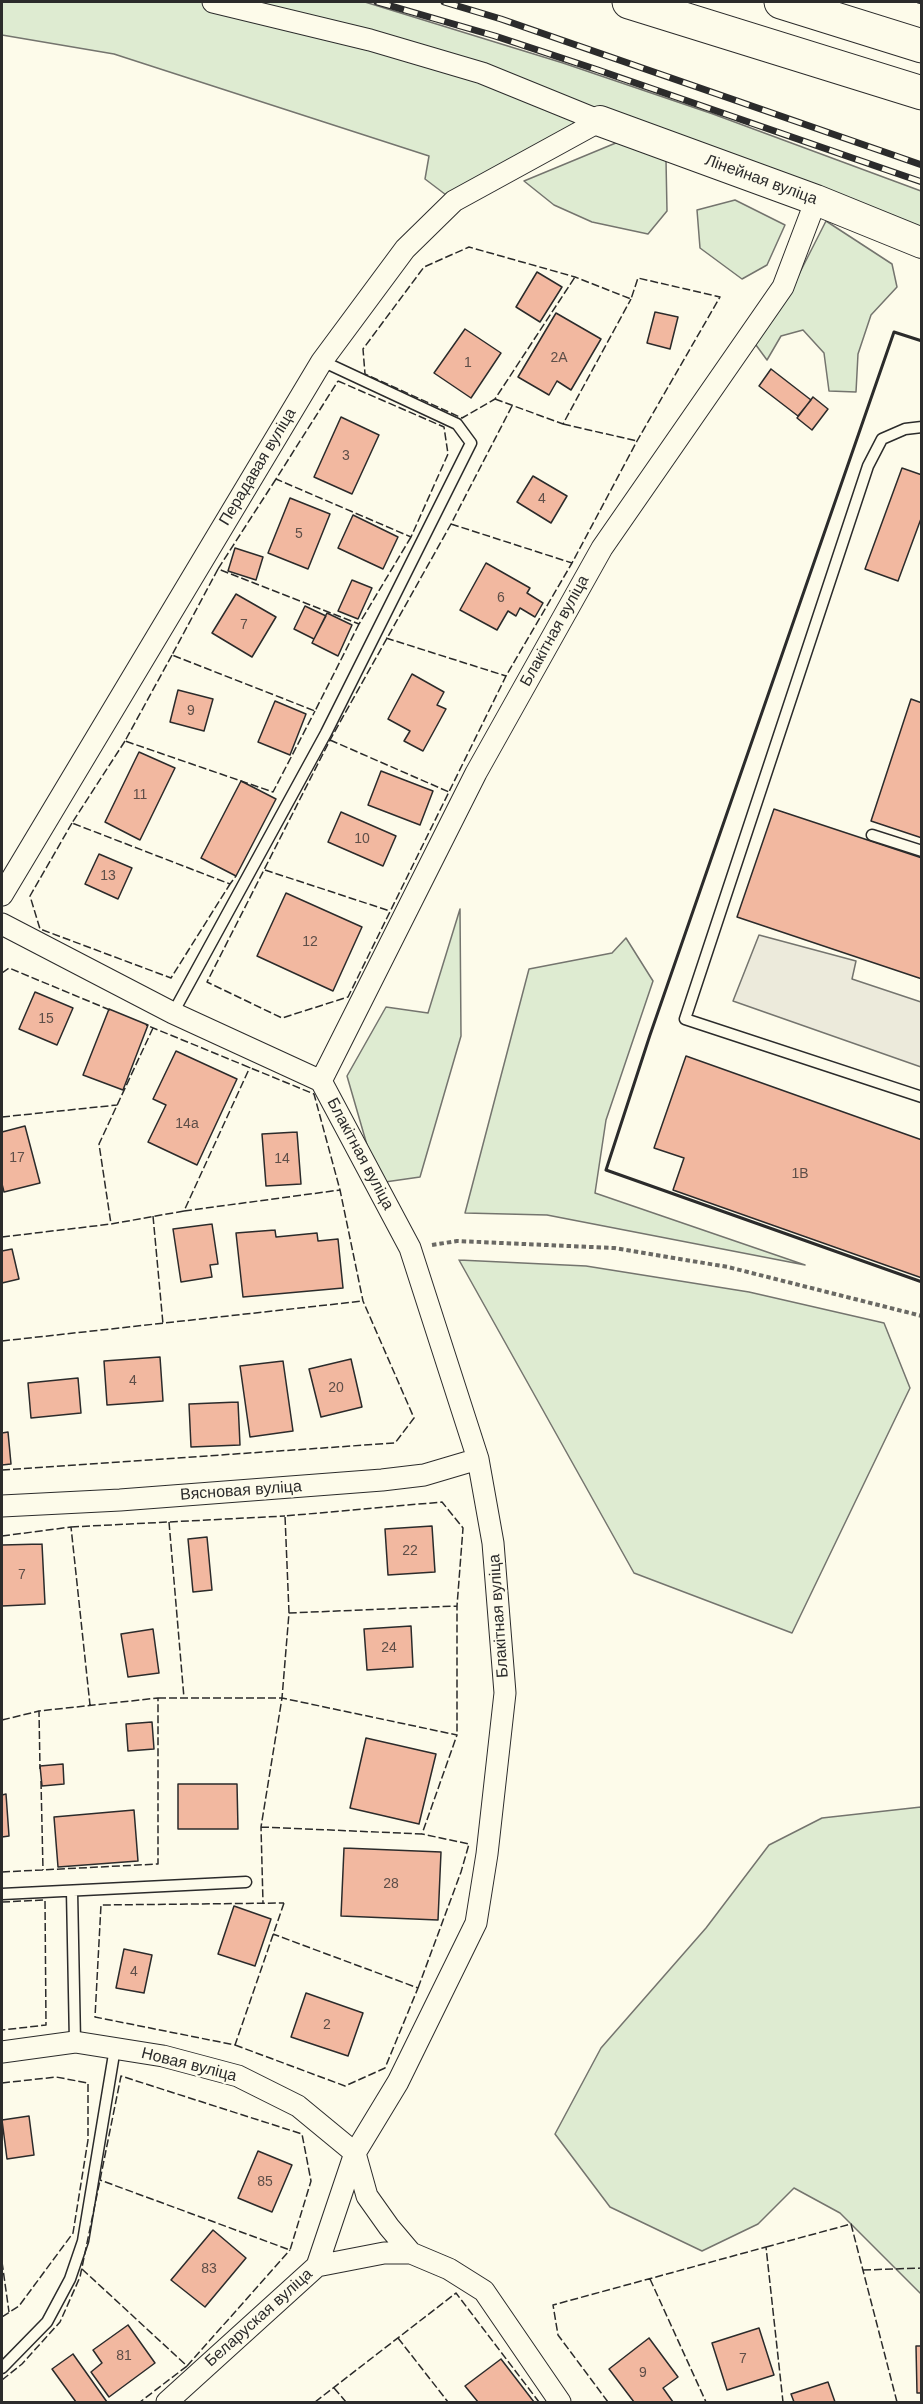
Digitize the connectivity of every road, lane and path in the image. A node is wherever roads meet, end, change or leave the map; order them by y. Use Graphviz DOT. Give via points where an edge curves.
graph roads {
  1 [pos="213,2"];
  2 [pos="629,2"];
  3 [pos="781,2"];
  4 [pos="921,46"];
  5 [pos="921,93"];
  6 [pos="600,120"];
  7 [pos="816,200"];
  8 [pos="921,243"];
  9 [pos="322,361"];
  10 [pos="921,427"];
  11 [pos="872,836"];
  12 [pos="921,851"];
  13 [pos="2,895"];
  14 [pos="2,924"];
  15 [pos="173,1013"];
  16 [pos="321,1081"];
  17 [pos="921,1097"];
  18 [pos="410,1248"];
  19 [pos="921,1316"];
  20 [pos="478,1459"];
  21 [pos="2,1506"];
  22 [pos="246,1882"];
  23 [pos="72,1891"];
  24 [pos="2,1894"];
  25 [pos="75,2042"];
  26 [pos="115,2048"];
  27 [pos="2,2052"];
  28 [pos="355,2153"];
  29 [pos="411,2253"];
  30 [pos="317,2266"];
  31 [pos="2,2368"];
  32 [pos="166,2403"];
  33 [pos="560,2403"];
  1 -- 6 [label="street" via="370,40 482,73"];
  2 -- 5 [label="highway"];
  3 -- 4 [label="highway"];
  6 -- 7 [label="street, Лінейная вуліца"];
  6 -- 9 [label="street, Перадавая вуліца" via="454,201 405,249"];
  7 -- 8 [label="street, Лінейная вуліца"];
  7 -- 16 [label="street, Блакітная вуліца" via="783,287 602,548 476,773"];
  9 -- 13 [label="street, Перадавая вуліца"];
  9 -- 15 [label="lane" via="457,424 471,443 326,733"];
  10 -- 17 [label="lane" via="882,439 868,466 685,1019"];
  11 -- 12 [label="lane"];
  14 -- 15 [label="street, Блакітная вуліца"];
  15 -- 16 [label="street, Блакітная вуліца"];
  16 -- 18 [label="street, Блакітная вуліца"];
  18 -- 19 [label="path" via="457,1241 614,1248 728,1267"];
  18 -- 20 [label="street, Блакітная вуліца"];
  20 -- 21 [label="street, Вясновая вуліца" via="424,1475 350,1483"];
  20 -- 28 [label="street, Блакітная вуліца" via="493,1543 505,1693 476,1923 398,2082"];
  22 -- 23 [label="lane"];
  23 -- 24 [label="lane"];
  23 -- 25 [label="lane"];
  25 -- 26 [label="street, Новая вуліца"];
  25 -- 27 [label="street, Новая вуліца"];
  26 -- 28 [label="street, Новая вуліца" via="238,2076 298,2106"];
  26 -- 31 [label="lane" via="82,2241 70,2279 47,2322"];
  28 -- 29 [label="street" via="367,2196"];
  28 -- 30 [label="street, Беларуская вуліца"];
  29 -- 30 [label="street" via="384,2253"];
  29 -- 33 [label="street" via="484,2291"];
  30 -- 32 [label="street, Беларуская вуліца"];
}
